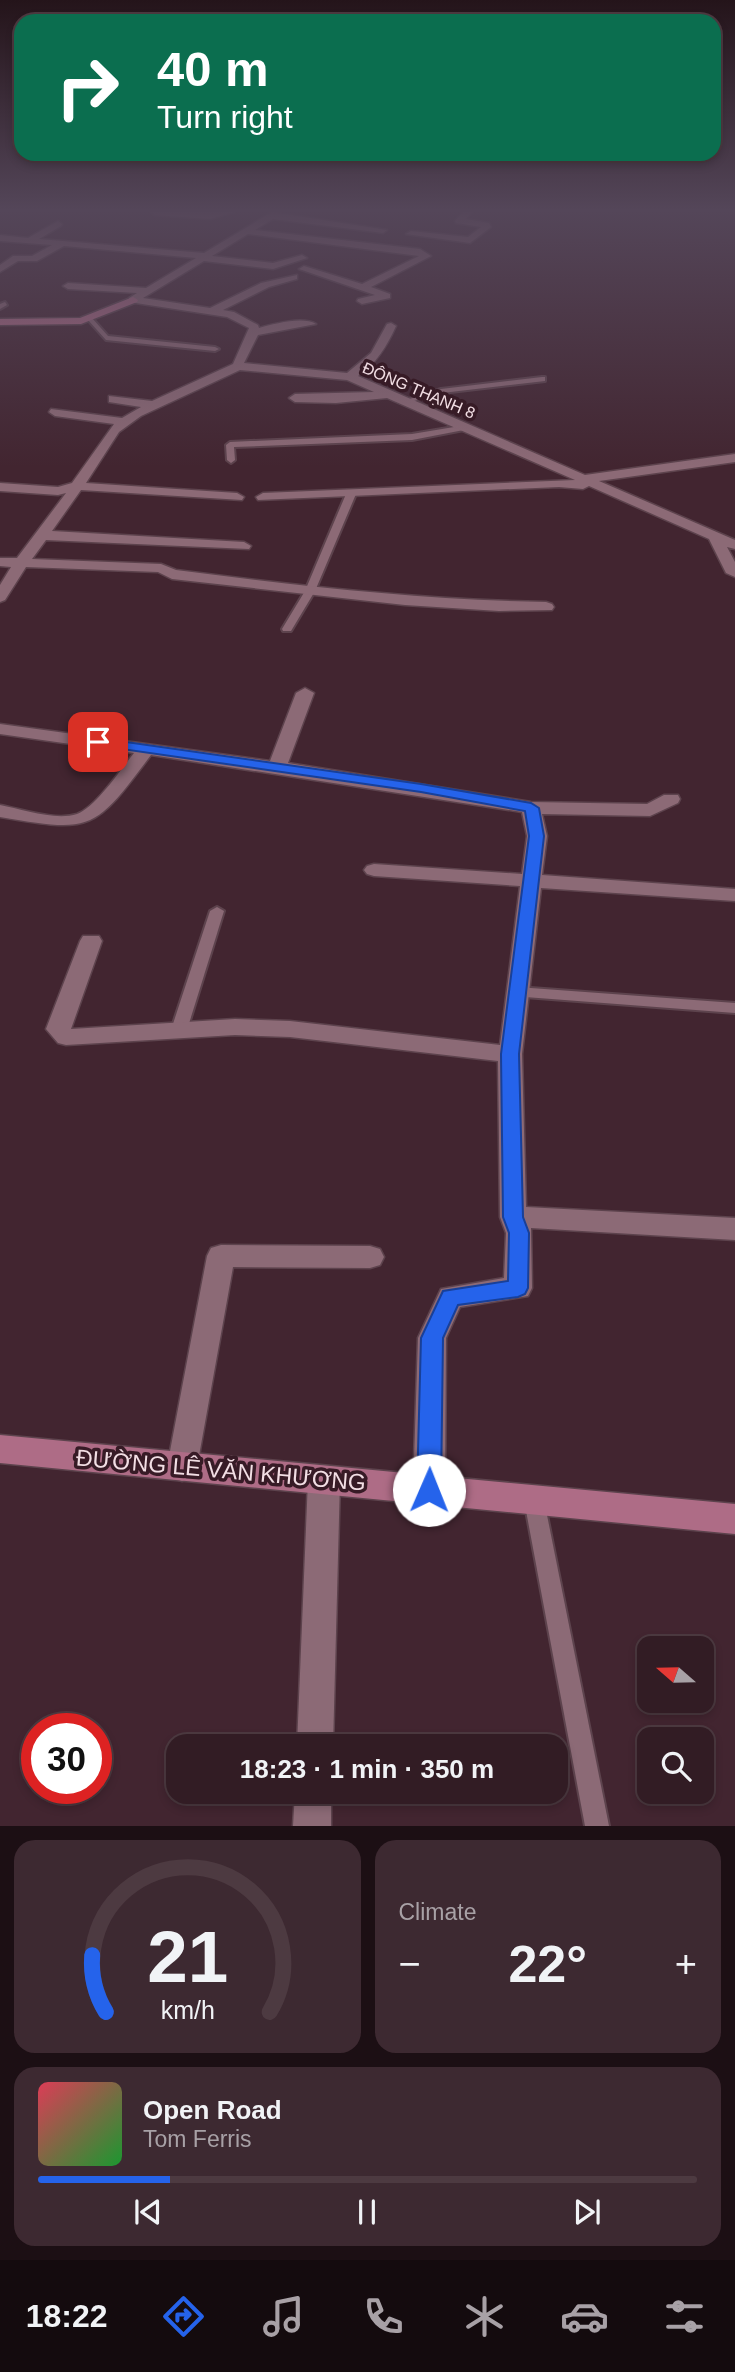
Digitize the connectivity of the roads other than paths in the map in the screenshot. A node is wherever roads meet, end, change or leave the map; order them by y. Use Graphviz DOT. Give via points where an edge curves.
graph roads {
  1 [pos="137,297"];
  2 [pos="240,297"];
  3 [pos="380,297"];
  4 [pos="133,300"];
  5 [pos="362,301"];
  6 [pos="212,311"];
  7 [pos="90,319"];
  8 [pos="0,323"];
  9 [pos="311,324"];
  10 [pos="391,326"];
  11 [pos="255,333"];
  12 [pos="215,349"];
  13 [pos="238,366"];
  14 [pos="349,377"];
  15 [pos="542,379"];
  16 [pos="390,394"];
  17 [pos="113,398"];
  18 [pos="295,398"];
  19 [pos="407,401"];
  20 [pos="153,405"];
  21 [pos="54,412"];
  22 [pos="122,422"];
  23 [pos="466,427"];
  24 [pos="735,458"];
  25 [pos="230,460"];
  26 [pos="582,479"];
  27 [pos="77,486"];
  28 [pos="0,487"];
  29 [pos="599,487"];
  30 [pos="351,494"];
  31 [pos="237,497"];
  32 [pos="263,497"];
  33 [pos="41,536"];
  34 [pos="716,539"];
  35 [pos="735,545"];
  36 [pos="244,546"];
  37 [pos="0,562"];
  38 [pos="21,563"];
  39 [pos="733,573"];
  40 [pos="310,591"];
  41 [pos="1,594"];
  42 [pos="546,607"];
  43 [pos="287,629"];
  44 [pos="305,693"];
  45 [pos="0,729"];
  46 [pos="147,748"];
  47 [pos="277,766"];
  48 [pos="671,799"];
  49 [pos="531,808"];
  50 [pos="0,811"];
  51 [pos="373,870"];
  52 [pos="531,883"];
  53 [pos="735,895"];
  54 [pos="217,911"];
  55 [pos="91,941"];
  56 [pos="517,992"];
  57 [pos="735,1008"];
  58 [pos="179,1030"];
  59 [pos="510,1054"];
  60 [pos="513,1217"];
  61 [pos="735,1229"];
  62 [pos="370,1257"];
  63 [pos="0,1449"];
  64 [pos="182,1466"];
  65 [pos="324,1480"];
  66 [pos="429,1490"];
  67 [pos="534,1500"];
  68 [pos="735,1519"];
  69 [pos="315,1734"];
  70 [pos="313,1804"];
  71 [pos="312,1826"];
  72 [pos="597,1826"];
  1 -- 4 [label="street"];
  2 -- 6 [label="street"];
  3 -- 5 [label="street"];
  4 -- 6 [label="street"];
  4 -- 7 [label="main road"];
  6 -- 11 [label="street" via="239,318 254,327"];
  7 -- 8 [label="main road"];
  7 -- 12 [label="lane" via="106,338"];
  9 -- 11 [label="street"];
  10 -- 14 [label="street" via="380,350"];
  11 -- 13 [label="street" via="239,354"];
  13 -- 14 [label="street, ĐÔNG THẠNH 8"];
  13 -- 20 [label="street"];
  14 -- 16 [label="street, ĐÔNG THẠNH 8"];
  15 -- 19 [label="lane" via="441,391"];
  16 -- 18 [label="street"];
  16 -- 19 [label="street, ĐÔNG THẠNH 8"];
  17 -- 20 [label="street"];
  19 -- 23 [label="street, ĐÔNG THẠNH 8"];
  20 -- 22 [label="street"];
  21 -- 22 [label="street"];
  22 -- 27 [label="street"];
  23 -- 25 [label="lane" via="412,437 230,445"];
  23 -- 26 [label="street, ĐÔNG THẠNH 8"];
  24 -- 26 [label="street"];
  26 -- 29 [label="street, ĐÔNG THẠNH 8"];
  27 -- 28 [label="street" via="58,491"];
  27 -- 31 [label="street"];
  27 -- 33 [label="street"];
  29 -- 30 [label="street" via="559,482"];
  29 -- 34 [label="street, ĐÔNG THẠNH 8"];
  30 -- 32 [label="street"];
  30 -- 40 [label="lane"];
  33 -- 36 [label="street"];
  33 -- 38 [label="street"];
  34 -- 35 [label="street, ĐÔNG THẠNH 8"];
  34 -- 39 [label="street"];
  37 -- 38 [label="street"];
  38 -- 40 [label="street" via="161,568 172,574"];
  38 -- 41 [label="street"];
  40 -- 42 [label="street"];
  40 -- 43 [label="lane"];
  44 -- 47 [label="street"];
  45 -- 46 [label="street"];
  46 -- 47 [label="street"];
  46 -- 50 [label="street" via="85,817 62,821"];
  47 -- 49 [label="street"];
  48 -- 49 [label="street" via="650,810"];
  49 -- 52 [label="street" via="537,836"];
  51 -- 52 [label="street"];
  52 -- 53 [label="street"];
  52 -- 56 [label="street"];
  54 -- 58 [label="lane"];
  55 -- 58 [label="street" via="58,1029 66,1037"];
  56 -- 57 [label="lane"];
  56 -- 59 [label="street"];
  58 -- 59 [label="street" via="290,1028"];
  59 -- 60 [label="street"];
  60 -- 61 [label="street"];
  60 -- 66 [label="street" via="519,1233 518,1288 451,1297 432,1338"];
  62 -- 64 [label="street" via="221,1256"];
  63 -- 64 [label="main road, ĐƯỜNG LÊ VĂN KHƯƠNG"];
  64 -- 65 [label="main road, ĐƯỜNG LÊ VĂN KHƯƠNG"];
  65 -- 66 [label="main road, ĐƯỜNG LÊ VĂN KHƯƠNG"];
  65 -- 69 [label="street"];
  66 -- 67 [label="main road, ĐƯỜNG LÊ VĂN KHƯƠNG"];
  67 -- 68 [label="main road, ĐƯỜNG LÊ VĂN KHƯƠNG"];
  67 -- 72 [label="lane"];
  70 -- 71 [label="street"];
}
